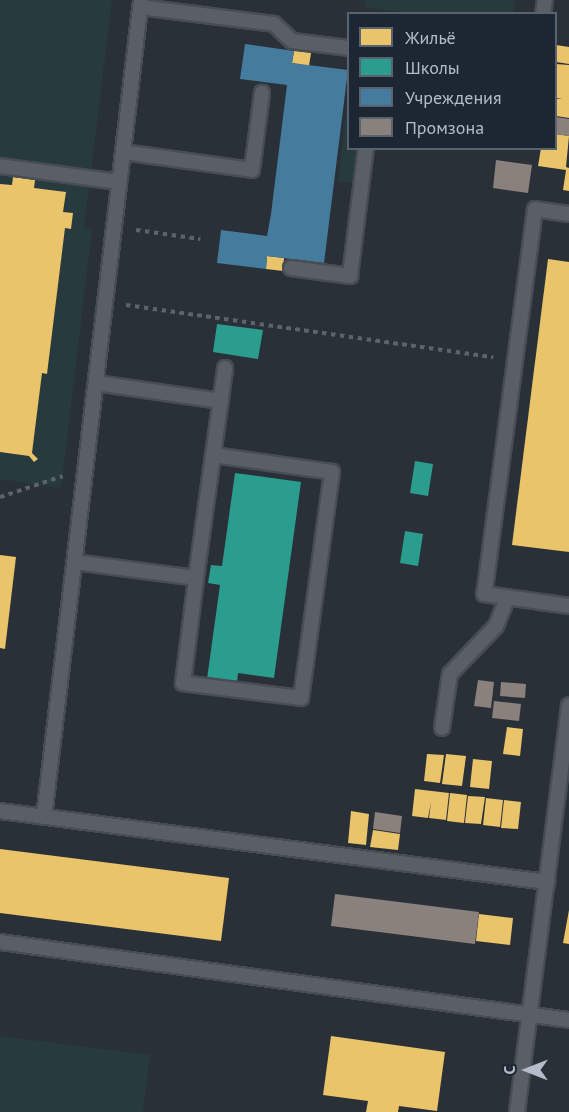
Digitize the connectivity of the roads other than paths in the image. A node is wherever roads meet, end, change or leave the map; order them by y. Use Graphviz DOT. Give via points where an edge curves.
graph roads {
  1 [pos="140,3"];
  2 [pos="347,48"];
  3 [pos="262,93"];
  4 [pos="366,150"];
  5 [pos="123,153"];
  6 [pos="0,166"];
  7 [pos="119,182"];
  8 [pos="569,214"];
  9 [pos="291,268"];
  10 [pos="225,368"];
  11 [pos="96,383"];
  12 [pos="221,401"];
  13 [pos="213,455"];
  14 [pos="75,562"];
  15 [pos="196,579"];
  16 [pos="508,597"];
  17 [pos="569,606"];
  18 [pos="569,705"];
  19 [pos="442,728"];
  20 [pos="0,811"];
  21 [pos="45,817"];
  22 [pos="547,882"];
  23 [pos="0,942"];
  24 [pos="530,1015"];
  25 [pos="569,1020"];
  26 [pos="517,1112"];
  1 -- 2 [label="lane" via="274,24 292,41"];
  1 -- 5 [label="lane"];
  3 -- 5 [label="lane" via="252,170"];
  4 -- 9 [label="lane" via="350,276"];
  5 -- 7 [label="lane"];
  6 -- 7 [label="lane"];
  7 -- 11 [label="lane"];
  8 -- 16 [label="lane" via="535,209 484,594"];
  10 -- 12 [label="lane"];
  11 -- 12 [label="lane"];
  11 -- 14 [label="lane"];
  12 -- 13 [label="lane"];
  13 -- 15 [label="lane"];
  13 -- 15 [label="lane" via="332,472 302,698 183,682"];
  14 -- 15 [label="lane"];
  14 -- 21 [label="lane"];
  16 -- 17 [label="lane"];
  16 -- 19 [label="lane" via="496,626 450,674"];
  18 -- 22 [label="lane"];
  20 -- 21 [label="lane"];
  21 -- 22 [label="lane"];
  22 -- 24 [label="lane"];
  23 -- 24 [label="lane"];
  24 -- 25 [label="lane"];
  24 -- 26 [label="lane"];
}
